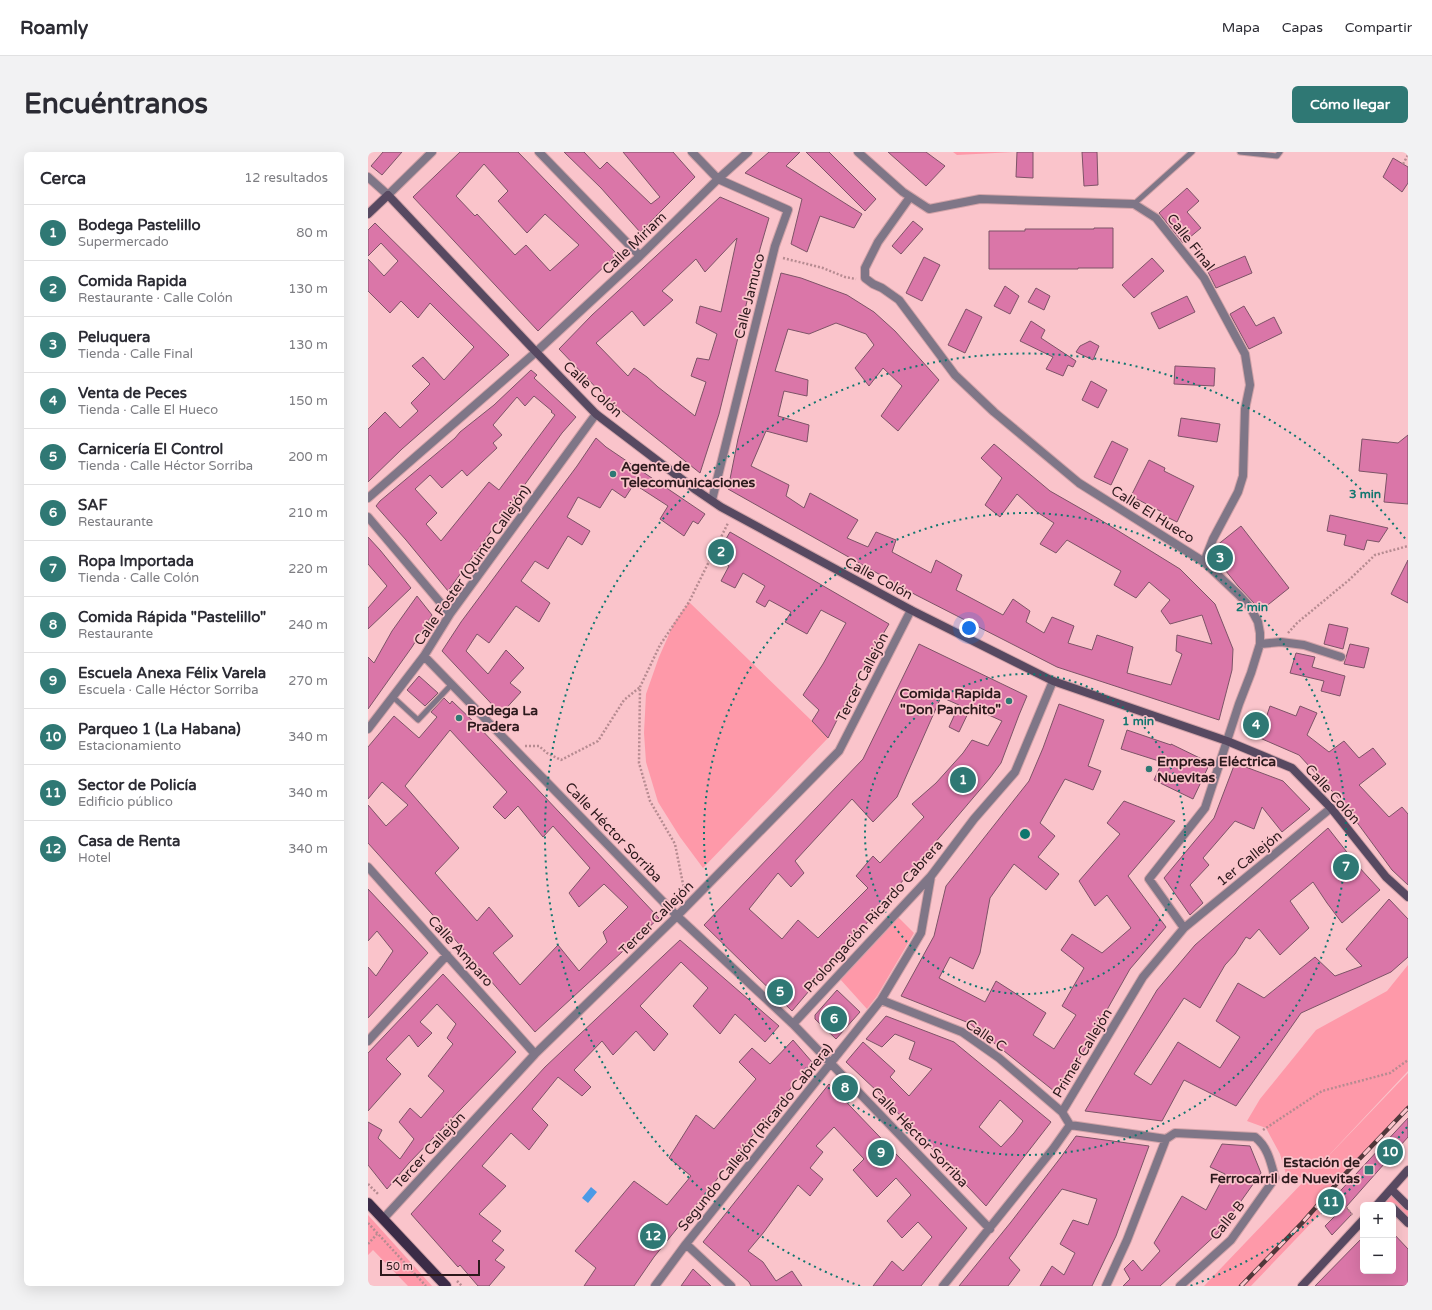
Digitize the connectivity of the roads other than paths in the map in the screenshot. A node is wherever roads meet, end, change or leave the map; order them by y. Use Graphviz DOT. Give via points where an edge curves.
graph roads {
  1 [pos="432,152"];
  2 [pos="539,152"];
  3 [pos="692,152"];
  4 [pos="748,152"];
  5 [pos="858,152"];
  6 [pos="1192,152"];
  7 [pos="1240,152"];
  8 [pos="1280,152"];
  9 [pos="368,177"];
  10 [pos="718,180"];
  11 [pos="388,195"];
  12 [pos="910,197"];
  13 [pos="1134,204"];
  14 [pos="368,214"];
  15 [pos="640,256"];
  16 [pos="536,352"];
  17 [pos="596,414"];
  18 [pos="368,498"];
  19 [pos="712,500"];
  20 [pos="368,517"];
  21 [pos="1204,562"];
  22 [pos="911,610"];
  23 [pos="450,614"];
  24 [pos="1260,644"];
  25 [pos="424,656"];
  26 [pos="1341,656"];
  27 [pos="1053,681"];
  28 [pos="452,684"];
  29 [pos="393,696"];
  30 [pos="368,729"];
  31 [pos="1227,741"];
  32 [pos="1331,808"];
  33 [pos="368,867"];
  34 [pos="930,876"];
  35 [pos="1408,897"];
  36 [pos="677,916"];
  37 [pos="1184,928"];
  38 [pos="447,954"];
  39 [pos="881,1000"];
  40 [pos="793,1024"];
  41 [pos="368,1041"];
  42 [pos="535,1054"];
  43 [pos="831,1063"];
  44 [pos="1062,1112"];
  45 [pos="1070,1125"];
  46 [pos="1166,1139"];
  47 [pos="1408,1170"];
  48 [pos="1391,1190"];
  49 [pos="1383,1198"];
  50 [pos="1380,1202"];
  51 [pos="1387,1202"];
  52 [pos="368,1203"];
  53 [pos="1408,1206"];
  54 [pos="1396,1211"];
  55 [pos="385,1221"];
  56 [pos="1360,1223"];
  57 [pos="1408,1223"];
  58 [pos="990,1229"];
  59 [pos="686,1244"];
  60 [pos="446,1286"];
  61 [pos="655,1286"];
  62 [pos="731,1286"];
  63 [pos="943,1286"];
  64 [pos="1106,1286"];
  65 [pos="1180,1286"];
  66 [pos="1302,1286"];
  1 -- 11 [label="street"];
  2 -- 15 [label="street"];
  3 -- 10 [label="street, Calle Jamuco"];
  4 -- 10 [label="street, Calle Miriam"];
  5 -- 12 [label="street"];
  6 -- 13 [label="lane"];
  7 -- 8 [label="lane" via="1277,156"];
  9 -- 11 [label="street"];
  10 -- 15 [label="street, Calle Miriam"];
  10 -- 19 [label="street, Calle Jamuco" via="788,210 773,255"];
  11 -- 14 [label="street"];
  11 -- 16 [label="street, Calle Colón"];
  12 -- 13 [label="street" via="929,209 980,199"];
  12 -- 21 [label="street, Calle El Hueco" via="878,242 865,268 866,278 899,300 955,375 1009,425 1079,482"];
  13 -- 21 [label="street, Calle Final" via="1156,218 1204,278 1245,354 1250,385 1245,410 1243,476 1238,492"];
  15 -- 16 [label="street, Calle Miriam"];
  16 -- 17 [label="street, Calle Colón"];
  16 -- 18 [label="street, Calle Miriam"];
  17 -- 19 [label="street, Calle Colón"];
  17 -- 23 [label="street, Calle Foster (Quinto Callejón)"];
  19 -- 22 [label="street, Calle Colón" via="732,514"];
  20 -- 23 [label="street"];
  21 -- 24 [label="street, Calle El Hueco" via="1250,608 1258,622"];
  22 -- 27 [label="street, Calle Colón"];
  22 -- 36 [label="street, Tercer Callejón" via="839,751"];
  23 -- 25 [label="street, Calle Foster (Quinto Callejón)"];
  24 -- 26 [label="street" via="1281,642 1304,645"];
  24 -- 31 [label="street, Calle El Hueco"];
  25 -- 28 [label="street, Calle Héctor Sorriba"];
  25 -- 29 [label="street, Calle Foster (Quinto Callejón)"];
  27 -- 31 [label="street, Calle Colón"];
  27 -- 34 [label="street, Prolongación Ricardo Cabrera" via="1015,772 974,819"];
  28 -- 29 [label="lane" via="418,720"];
  28 -- 36 [label="street, Calle Héctor Sorriba"];
  29 -- 30 [label="street, Calle Foster (Quinto Callejón)"];
  31 -- 32 [label="street, Calle Colón" via="1292,768"];
  31 -- 37 [label="street, Calle El Hueco" via="1205,808 1149,879"];
  32 -- 35 [label="street, Calle Colón" via="1386,877"];
  32 -- 37 [label="street, 1er Callejón"];
  33 -- 38 [label="street, Calle Amparo"];
  34 -- 39 [label="street, Segundo Callejón (Ricardo Cabrera)" via="921,933"];
  34 -- 40 [label="street, Prolongación Ricardo Cabrera"];
  36 -- 40 [label="street, Calle Héctor Sorriba"];
  36 -- 42 [label="street, Tercer Callejón"];
  37 -- 44 [label="street, Primer Callejón" via="1143,977"];
  38 -- 41 [label="street"];
  38 -- 42 [label="street, Calle Amparo"];
  39 -- 43 [label="street, Segundo Callejón (Ricardo Cabrera)"];
  39 -- 44 [label="street, Calle C" via="962,1032 998,1058"];
  40 -- 43 [label="street, Calle Héctor Sorriba"];
  42 -- 55 [label="street, Tercer Callejón"];
  43 -- 58 [label="street, Calle Héctor Sorriba"];
  43 -- 59 [label="street, Segundo Callejón (Ricardo Cabrera)"];
  44 -- 45 [label="street, Primer Callejón"];
  45 -- 46 [label="street"];
  45 -- 58 [label="street"];
  46 -- 64 [label="street" via="1127,1240"];
  46 -- 65 [label="street, Calle B" via="1175,1133 1255,1137 1268,1154 1275,1178 1231,1240"];
  47 -- 48 [label="street"];
  48 -- 49 [label="street"];
  48 -- 53 [label="street"];
  49 -- 50 [label="street"];
  49 -- 51 [label="street"];
  52 -- 55 [label="main road"];
  54 -- 57 [label="street"];
  55 -- 60 [label="main road"];
  56 -- 66 [label="street"];
  58 -- 63 [label="street"];
  59 -- 61 [label="street, Segundo Callejón (Ricardo Cabrera)"];
  59 -- 62 [label="street"];
}
